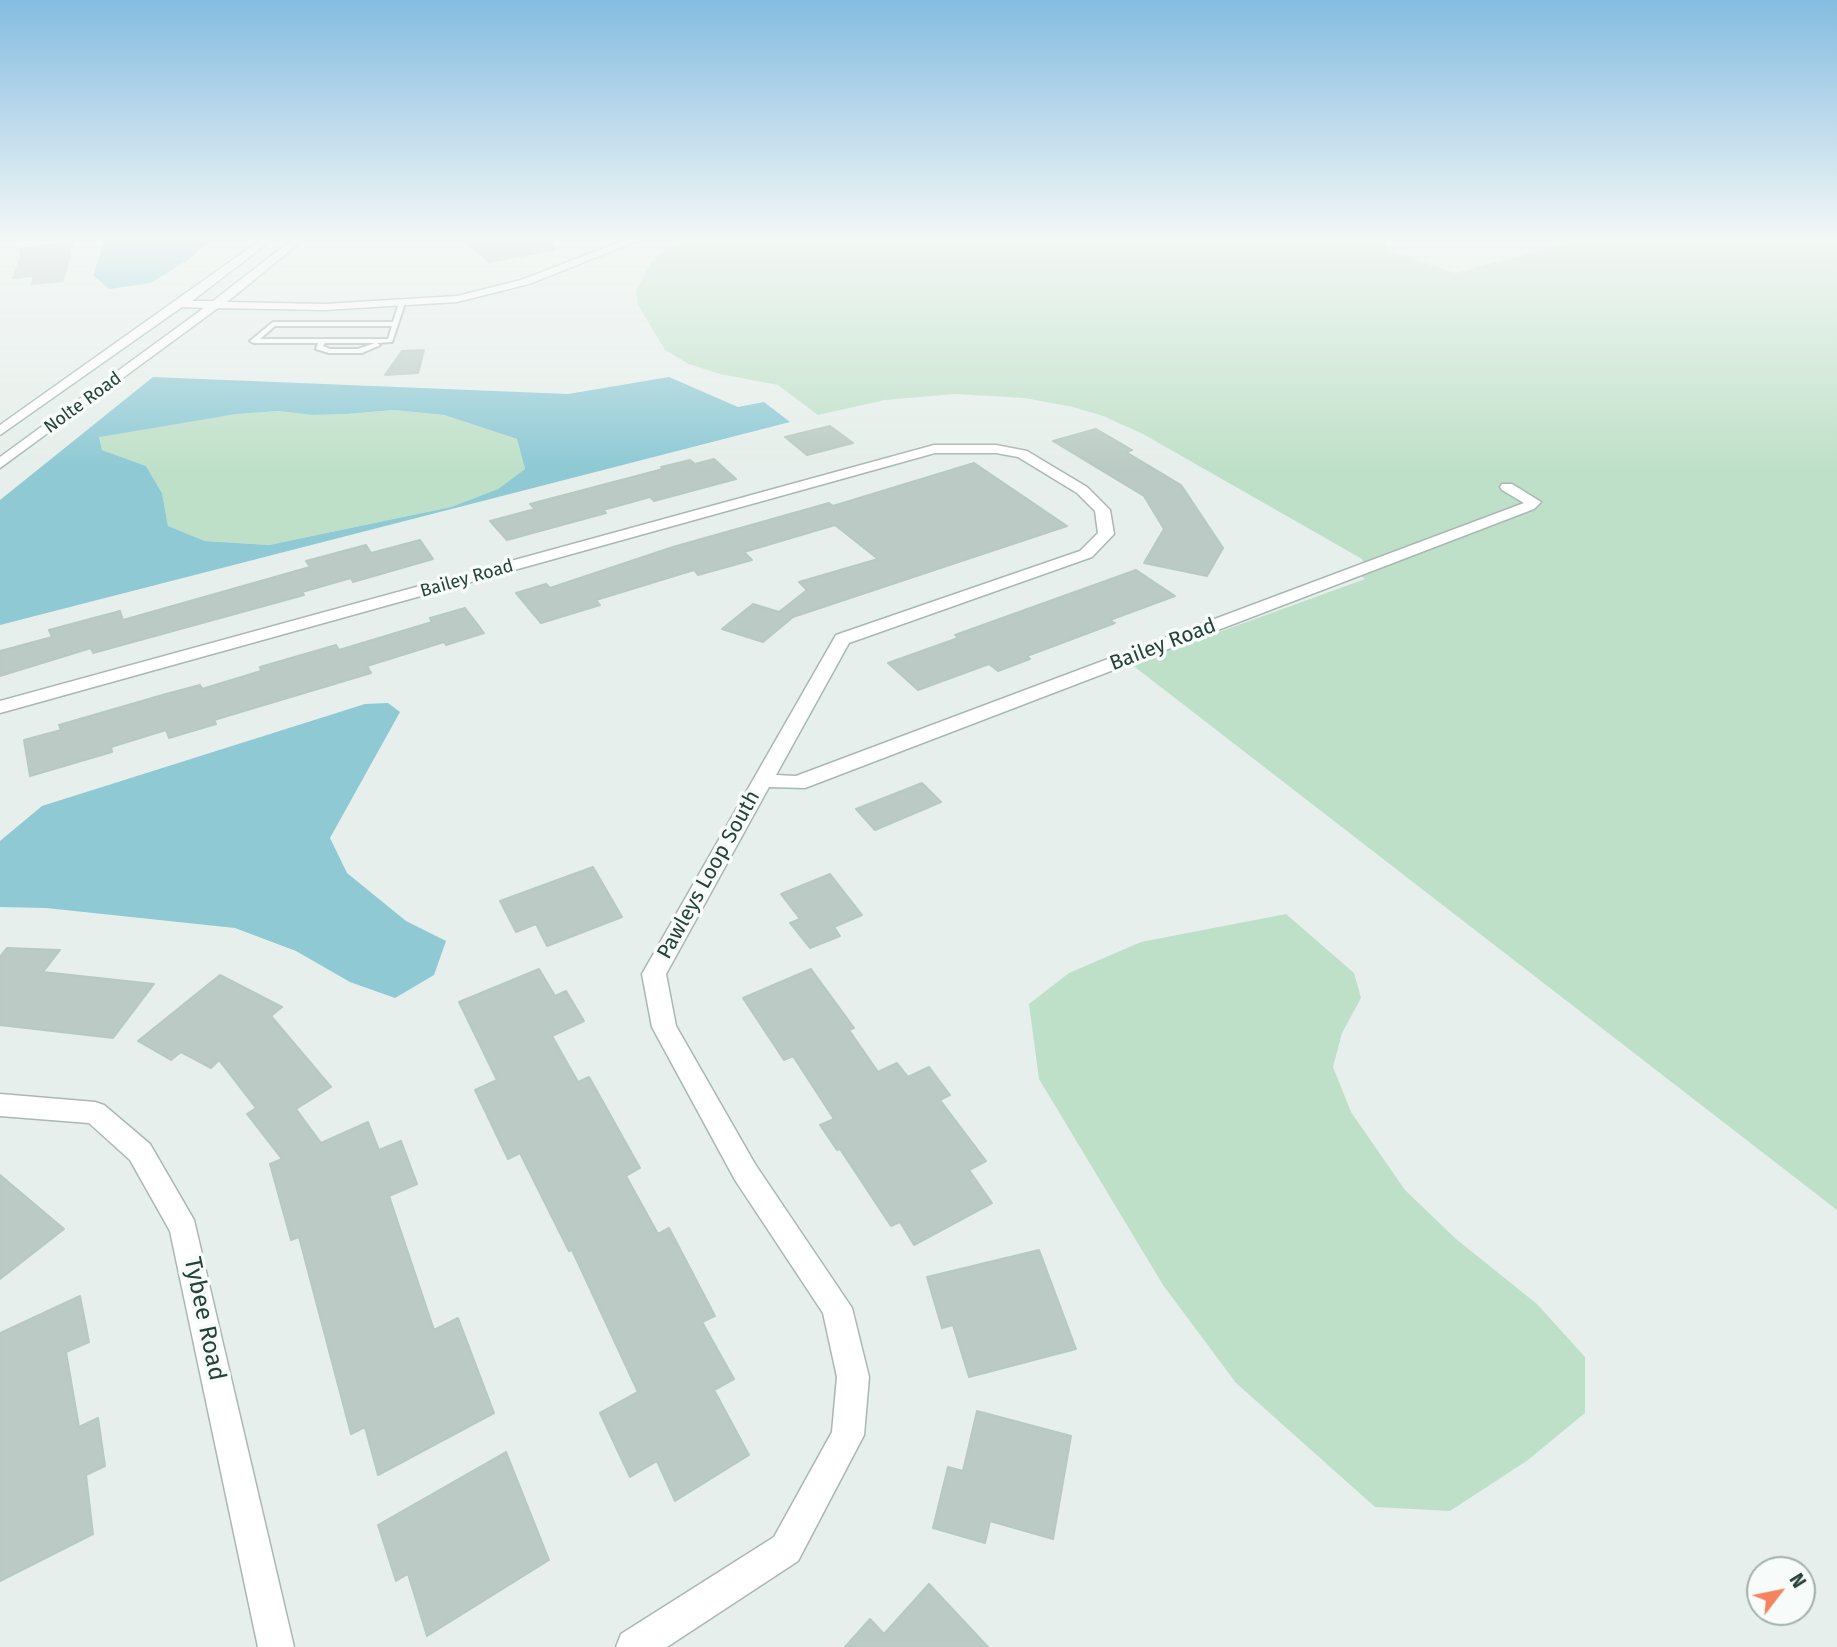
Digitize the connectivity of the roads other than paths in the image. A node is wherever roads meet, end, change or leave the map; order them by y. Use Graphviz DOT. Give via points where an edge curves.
graph roads {
  1 [pos="162,316"];
  2 [pos="201,316"];
  3 [pos="398,316"];
  4 [pos="396,324"];
  5 [pos="0,431"];
  6 [pos="934,449"];
  7 [pos="0,464"];
  8 [pos="1507,487"];
  9 [pos="0,707"];
  10 [pos="762,780"];
  11 [pos="0,1105"];
  12 [pos="276,1647"];
  13 [pos="634,1647"];
  1 -- 5 [label="street, Nolte Road"];
  2 -- 7 [label="street, Nolte Road"];
  3 -- 4 [label="lane"];
  4 -- 4 [label="lane" via="390,341 346,351 322,349 323,341 254,341 273,324"];
  6 -- 9 [label="street, Bailey Road"];
  6 -- 10 [label="street, Pawleys Loop South" via="996,449 1022,454 1082,490 1102,510 1106,534 1086,554 842,639"];
  8 -- 10 [label="street, Bailey Road" via="1532,502 798,783"];
  10 -- 13 [label="street, Pawleys Loop South" via="654,974 664,1027 745,1172 837,1308 853,1377 848,1436 786,1549"];
  11 -- 12 [label="street, Tybee Road" via="95,1113 140,1152 184,1229"];
}
